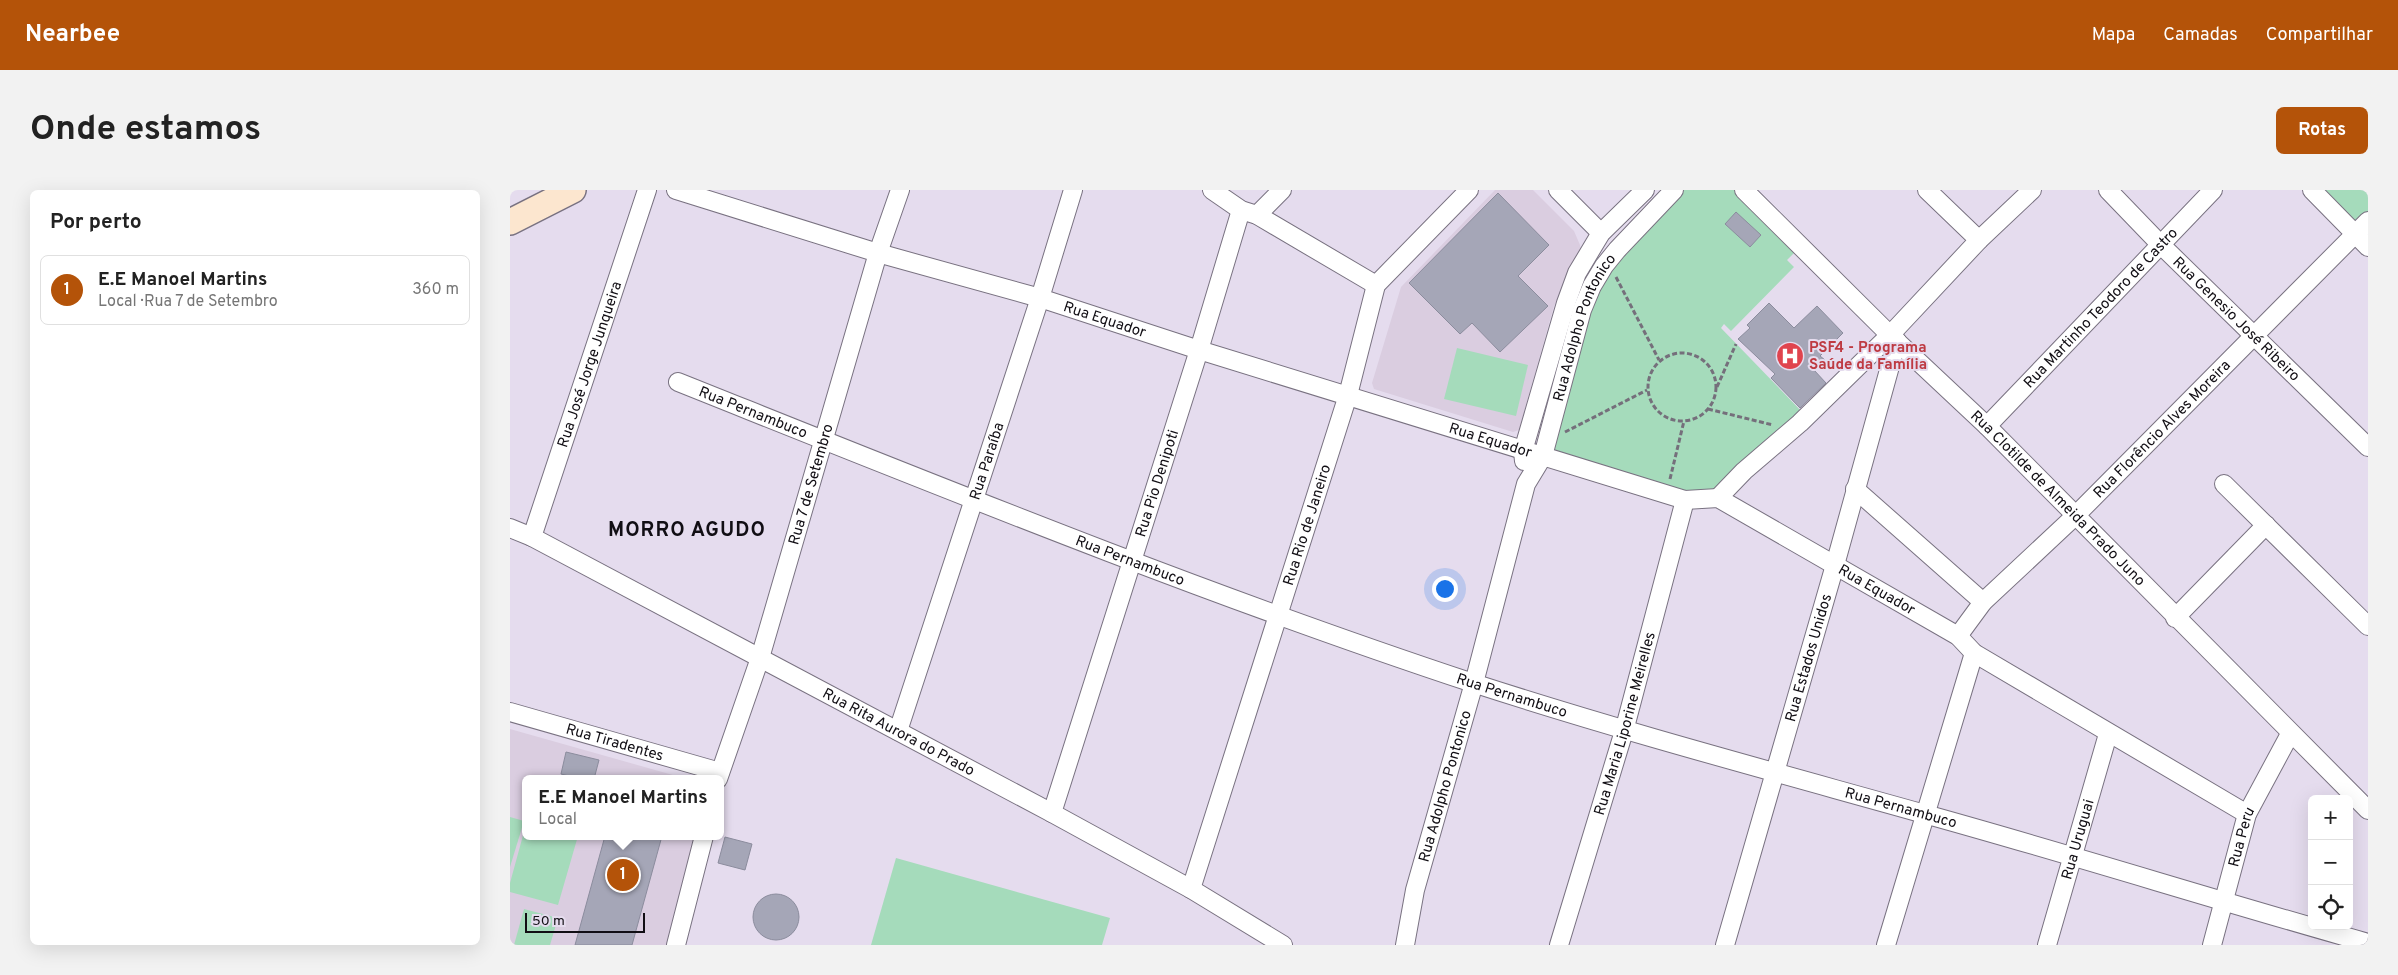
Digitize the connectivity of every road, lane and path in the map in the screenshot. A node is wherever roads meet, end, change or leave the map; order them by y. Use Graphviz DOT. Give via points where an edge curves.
graph roads {
  1 [pos="573,190"];
  2 [pos="647,190"];
  3 [pos="676,190"];
  4 [pos="900,190"];
  5 [pos="1073,190"];
  6 [pos="1212,190"];
  7 [pos="1282,190"];
  8 [pos="1469,190"];
  9 [pos="1558,190"];
  10 [pos="1645,190"];
  11 [pos="1674,190"];
  12 [pos="1744,190"];
  13 [pos="1927,190"];
  14 [pos="2032,190"];
  15 [pos="2108,190"];
  16 [pos="2213,190"];
  17 [pos="2312,190"];
  18 [pos="1249,212"];
  19 [pos="510,222"];
  20 [pos="2368,222"];
  21 [pos="1601,233"];
  22 [pos="2355,234"];
  23 [pos="1979,240"];
  24 [pos="2160,244"];
  25 [pos="2368,247"];
  26 [pos="878,253"];
  27 [pos="1616,276"];
  28 [pos="1376,285"];
  29 [pos="1040,298"];
  30 [pos="2254,335"];
  31 [pos="1893,338"];
  32 [pos="1736,344"];
  33 [pos="1199,350"];
  34 [pos="1659,360"];
  35 [pos="678,382"];
  36 [pos="1717,388"];
  37 [pos="1647,390"];
  38 [pos="1348,395"];
  39 [pos="1708,409"];
  40 [pos="1684,421"];
  41 [pos="1987,426"];
  42 [pos="1782,427"];
  43 [pos="1561,434"];
  44 [pos="824,440"];
  45 [pos="2368,447"];
  46 [pos="1523,451"];
  47 [pos="1544,456"];
  48 [pos="1526,484"];
  49 [pos="2224,484"];
  50 [pos="1669,487"];
  51 [pos="1855,489"];
  52 [pos="1718,498"];
  53 [pos="975,499"];
  54 [pos="1686,500"];
  55 [pos="2075,516"];
  56 [pos="2266,525"];
  57 [pos="510,528"];
  58 [pos="532,537"];
  59 [pos="1132,561"];
  60 [pos="1836,565"];
  61 [pos="1983,602"];
  62 [pos="1278,616"];
  63 [pos="2175,618"];
  64 [pos="2368,626"];
  65 [pos="1958,636"];
  66 [pos="1974,653"];
  67 [pos="760,658"];
  68 [pos="1474,683"];
  69 [pos="510,712"];
  70 [pos="898,731"];
  71 [pos="1624,731"];
  72 [pos="2108,734"];
  73 [pos="2290,734"];
  74 [pos="1776,773"];
  75 [pos="719,775"];
  76 [pos="2368,810"];
  77 [pos="1052,813"];
  78 [pos="1925,814"];
  79 [pos="2248,814"];
  80 [pos="703,840"];
  81 [pos="2072,857"];
  82 [pos="1191,889"];
  83 [pos="2224,903"];
  84 [pos="1275,943"];
  85 [pos="2368,943"];
  86 [pos="676,945"];
  87 [pos="1405,945"];
  88 [pos="1559,945"];
  89 [pos="1725,945"];
  90 [pos="1886,945"];
  91 [pos="2048,945"];
  92 [pos="2212,945"];
  1 -- 19 [label="main road"];
  2 -- 58 [label="street, Rua José Jorge Junqueira"];
  3 -- 26 [label="street, Rua Equador"];
  4 -- 26 [label="street, Rua 7 de Setembro"];
  5 -- 29 [label="street, Rua Paraíba"];
  6 -- 18 [label="street"];
  7 -- 18 [label="street, Rua Pio Denipoti"];
  8 -- 28 [label="street"];
  9 -- 21 [label="street"];
  10 -- 21 [label="street, Rua Adolpho Pontonico"];
  11 -- 47 [label="street, Rua Adolpho Pontonico" via="1617,250 1592,286 1582,310"];
  12 -- 31 [label="street, Rua Clotilde de Almeida Prado Juno"];
  13 -- 23 [label="street"];
  14 -- 23 [label="street"];
  15 -- 24 [label="street, Rua Genesio José Ribeiro"];
  16 -- 24 [label="street, Rua Martinho Teodoro de Castro"];
  17 -- 22 [label="street"];
  18 -- 28 [label="street"];
  18 -- 33 [label="street, Rua Pio Denipoti"];
  20 -- 22 [label="street, Rua Florêncio Alves Moreira"];
  21 -- 46 [label="street, Rua Adolpho Pontonico" via="1577,274 1566,303"];
  22 -- 25 [label="street"];
  22 -- 30 [label="street, Rua Florêncio Alves Moreira"];
  23 -- 31 [label="street"];
  24 -- 30 [label="street, Rua Genesio José Ribeiro"];
  24 -- 41 [label="street, Rua Martinho Teodoro de Castro"];
  26 -- 29 [label="street, Rua Equador"];
  26 -- 44 [label="street, Rua 7 de Setembro"];
  27 -- 34 [label="path"];
  28 -- 38 [label="street, Rua Rio de Janeiro"];
  29 -- 33 [label="street, Rua Equador"];
  29 -- 53 [label="street, Rua Paraíba"];
  30 -- 45 [label="street, Rua Genesio José Ribeiro"];
  30 -- 55 [label="street, Rua Florêncio Alves Moreira"];
  31 -- 41 [label="street, Rua Clotilde de Almeida Prado Juno"];
  31 -- 51 [label="street, Rua Estados Unidos"];
  31 -- 52 [label="street"];
  32 -- 36 [label="path"];
  33 -- 38 [label="street, Rua Equador"];
  33 -- 59 [label="street, Rua Pio Denipoti"];
  34 -- 36 [label="path" via="1669,354 1691,353 1710,366"];
  34 -- 37 [label="path" via="1648,379"];
  35 -- 44 [label="street, Rua Pernambuco"];
  36 -- 39 [label="path"];
  37 -- 40 [label="path" via="1656,410 1665,417"];
  37 -- 43 [label="path"];
  38 -- 46 [label="street, Rua Equador"];
  38 -- 62 [label="street, Rua Rio de Janeiro"];
  39 -- 40 [label="path" via="1699,417"];
  39 -- 42 [label="path"];
  40 -- 50 [label="path"];
  41 -- 55 [label="street, Rua Clotilde de Almeida Prado Juno"];
  44 -- 53 [label="street, Rua Pernambuco"];
  44 -- 67 [label="street, Rua 7 de Setembro"];
  46 -- 47 [label="street, Rua Equador"];
  46 -- 48 [label="street, Rua Adolpho Pontonico"];
  47 -- 48 [label="street, Rua Adolpho Pontonico"];
  47 -- 54 [label="street, Rua Equador"];
  48 -- 68 [label="street, Rua Adolpho Pontonico"];
  49 -- 56 [label="street"];
  51 -- 60 [label="street, Rua Estados Unidos"];
  51 -- 61 [label="street"];
  52 -- 54 [label="street, Rua Equador"];
  52 -- 60 [label="street, Rua Equador"];
  53 -- 59 [label="street, Rua Pernambuco"];
  53 -- 70 [label="street, Rua Paraíba"];
  54 -- 71 [label="street, Rua Maria Liporine Meirelles"];
  55 -- 61 [label="street, Rua Florêncio Alves Moreira"];
  55 -- 63 [label="street, Rua Clotilde de Almeida Prado Juno"];
  56 -- 63 [label="street"];
  56 -- 64 [label="street"];
  57 -- 58 [label="street, Rua Rita Aurora do Prado"];
  58 -- 67 [label="street, Rua Rita Aurora do Prado"];
  59 -- 62 [label="street, Rua Pernambuco"];
  59 -- 77 [label="street, Rua Pio Denipoti"];
  60 -- 65 [label="street, Rua Equador"];
  60 -- 74 [label="street, Rua Estados Unidos"];
  61 -- 65 [label="street, Rua Florêncio Alves Moreira"];
  62 -- 68 [label="street, Rua Pernambuco"];
  62 -- 82 [label="street, Rua Rio de Janeiro"];
  63 -- 73 [label="street, Rua Clotilde de Almeida Prado Juno"];
  65 -- 66 [label="street, Rua Equador"];
  66 -- 72 [label="street, Rua Equador"];
  66 -- 78 [label="street"];
  67 -- 70 [label="street, Rua Rita Aurora do Prado"];
  67 -- 75 [label="street, Rua 7 de Setembro"];
  68 -- 71 [label="street, Rua Pernambuco"];
  68 -- 87 [label="street, Rua Adolpho Pontonico" via="1415,890"];
  69 -- 75 [label="street, Rua Tiradentes"];
  70 -- 77 [label="street, Rua Rita Aurora do Prado"];
  71 -- 74 [label="street, Rua Pernambuco"];
  71 -- 88 [label="street, Rua Maria Liporine Meirelles"];
  72 -- 79 [label="street, Rua Equador"];
  72 -- 81 [label="street, Rua Uruguai"];
  73 -- 76 [label="street, Rua Clotilde de Almeida Prado Juno"];
  73 -- 79 [label="street, Rua Peru"];
  74 -- 78 [label="street, Rua Pernambuco"];
  74 -- 89 [label="street, Rua Estados Unidos"];
  77 -- 82 [label="street, Rua Rita Aurora do Prado"];
  78 -- 81 [label="street, Rua Pernambuco"];
  78 -- 90 [label="street"];
  79 -- 83 [label="street, Rua Peru"];
  80 -- 86 [label="street"];
  81 -- 83 [label="street, Rua Pernambuco"];
  81 -- 91 [label="street, Rua Uruguai"];
  82 -- 84 [label="street, Rua Rita Aurora do Prado"];
  83 -- 85 [label="street, Rua Pernambuco"];
  83 -- 92 [label="street, Rua Peru"];
}
